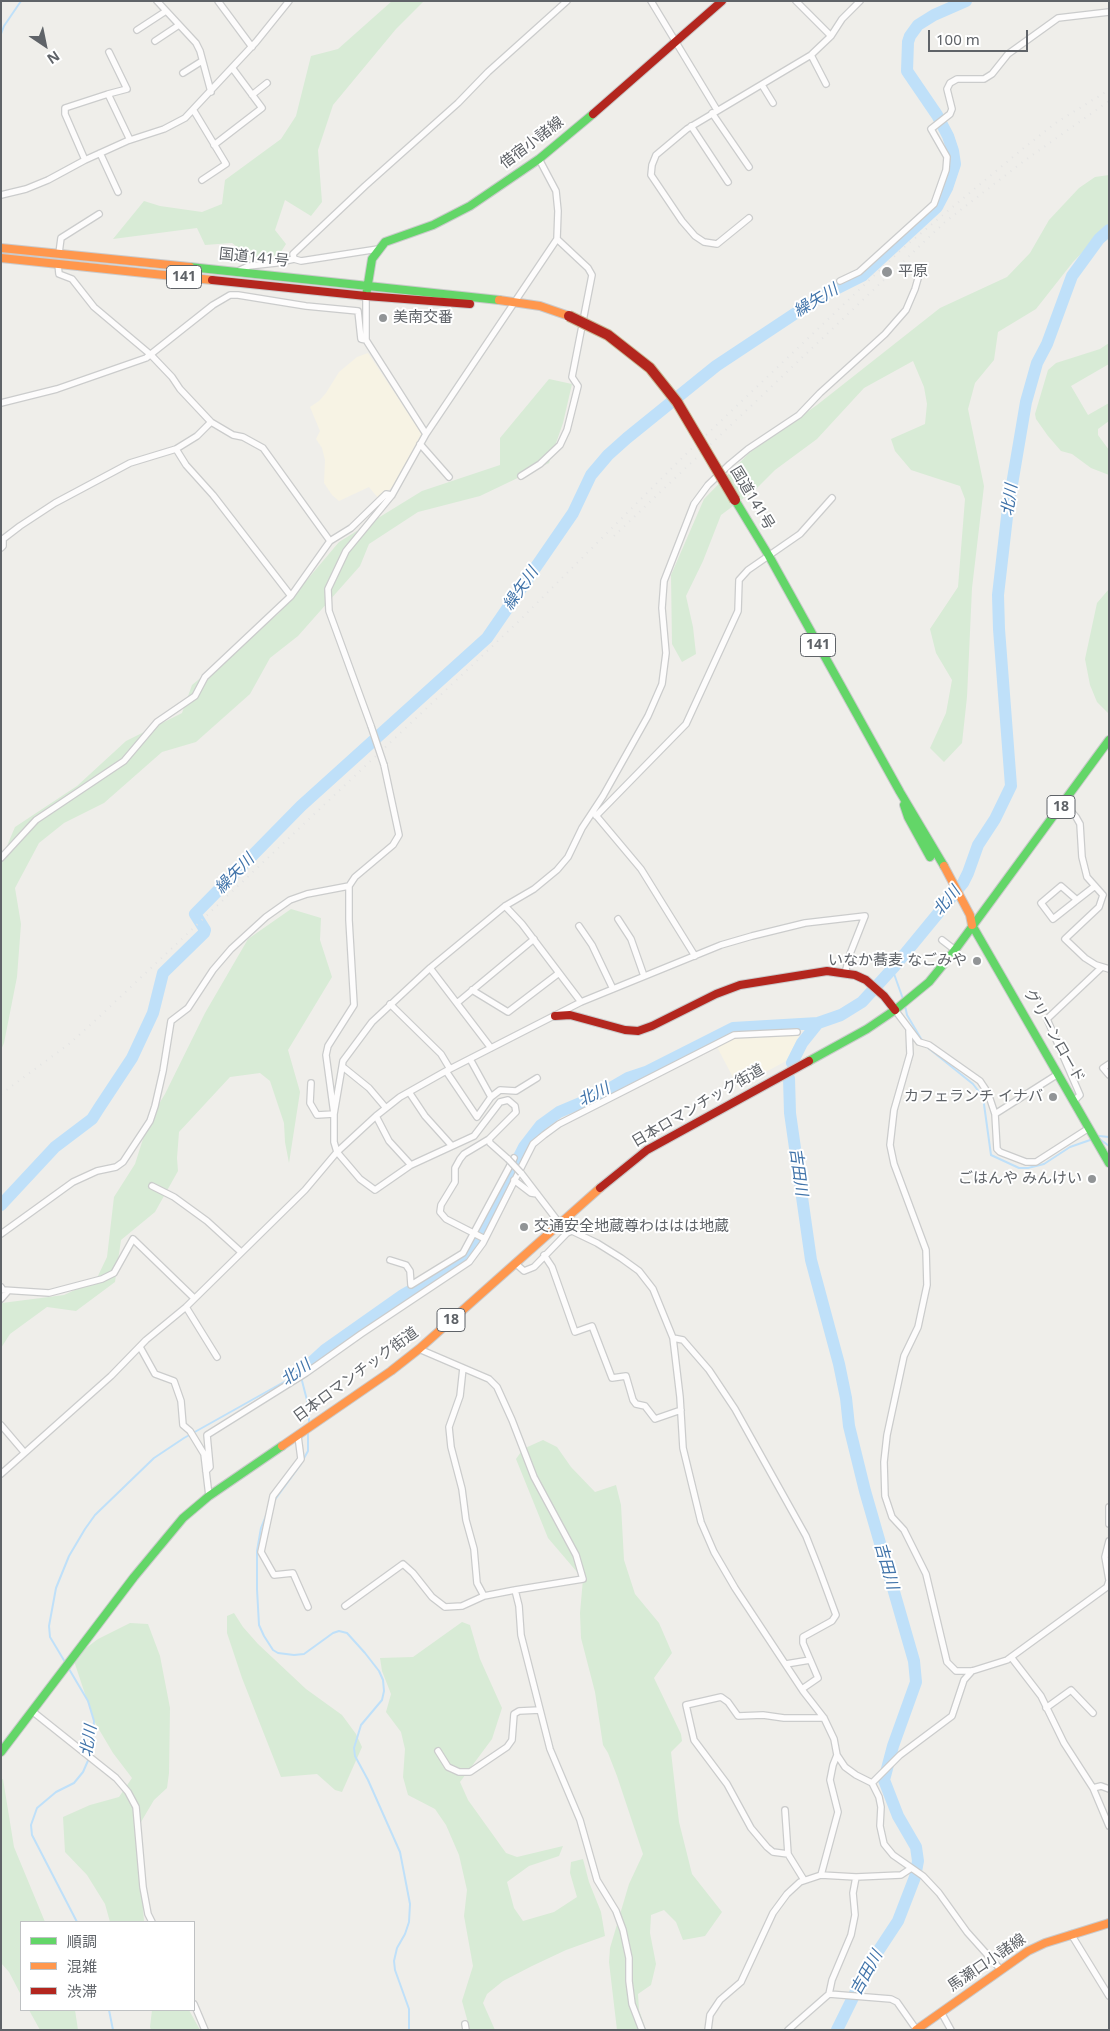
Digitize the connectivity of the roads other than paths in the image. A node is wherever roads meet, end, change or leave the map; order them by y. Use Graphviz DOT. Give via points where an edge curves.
graph roads {
  1 [pos="157,1"];
  2 [pos="218,1"];
  3 [pos="289,1"];
  4 [pos="567,1"];
  5 [pos="651,1"];
  6 [pos="722,1"];
  7 [pos="796,1"];
  8 [pos="860,1"];
  9 [pos="166,11"];
  10 [pos="1109,12"];
  11 [pos="179,26"];
  12 [pos="137,30"];
  13 [pos="830,36"];
  14 [pos="155,41"];
  15 [pos="675,42"];
  16 [pos="252,47"];
  17 [pos="109,52"];
  18 [pos="811,55"];
  19 [pos="202,61"];
  20 [pos="233,69"];
  21 [pos="183,73"];
  22 [pos="267,83"];
  23 [pos="826,84"];
  24 [pos="762,85"];
  25 [pos="211,92"];
  26 [pos="108,94"];
  27 [pos="252,95"];
  28 [pos="773,103"];
  29 [pos="194,110"];
  30 [pos="715,112"];
  31 [pos="690,126"];
  32 [pos="130,140"];
  33 [pos="214,146"];
  34 [pos="100,153"];
  35 [pos="539,159"];
  36 [pos="85,160"];
  37 [pos="750,167"];
  38 [pos="202,180"];
  39 [pos="728,182"];
  40 [pos="118,192"];
  41 [pos="1,195"];
  42 [pos="99,214"];
  43 [pos="749,218"];
  44 [pos="557,239"];
  45 [pos="1,248"];
  46 [pos="378,249"];
  47 [pos="59,253"];
  48 [pos="1,258"];
  49 [pos="294,259"];
  50 [pos="58,264"];
  51 [pos="921,268"];
  52 [pos="237,272"];
  53 [pos="840,281"];
  54 [pos="367,291"];
  55 [pos="508,302"];
  56 [pos="366,340"];
  57 [pos="152,355"];
  58 [pos="1,403"];
  59 [pos="211,422"];
  60 [pos="426,434"];
  61 [pos="420,444"];
  62 [pos="176,449"];
  63 [pos="521,476"];
  64 [pos="449,477"];
  65 [pos="392,495"];
  66 [pos="832,498"];
  67 [pos="330,540"];
  68 [pos="1,548"];
  69 [pos="769,556"];
  70 [pos="291,596"];
  71 [pos="1109,740"];
  72 [pos="1064,803"];
  73 [pos="595,814"];
  74 [pos="1,858"];
  75 [pos="349,886"];
  76 [pos="1095,886"];
  77 [pos="1106,895"];
  78 [pos="1077,900"];
  79 [pos="505,906"];
  80 [pos="618,919"];
  81 [pos="972,925"];
  82 [pos="579,926"];
  83 [pos="534,939"];
  84 [pos="942,940"];
  85 [pos="955,950"];
  86 [pos="695,956"];
  87 [pos="1102,967"];
  88 [pos="430,968"];
  89 [pos="1109,969"];
  90 [pos="559,973"];
  91 [pos="845,973"];
  92 [pos="644,976"];
  93 [pos="613,989"];
  94 [pos="472,990"];
  95 [pos="581,1002"];
  96 [pos="457,1003"];
  97 [pos="390,1004"];
  98 [pos="894,1010"];
  99 [pos="555,1016"];
  100 [pos="910,1031"];
  101 [pos="796,1032"];
  102 [pos="492,1048"];
  103 [pos="470,1059"];
  104 [pos="1109,1064"];
  105 [pos="343,1067"];
  106 [pos="448,1070"];
  107 [pos="1058,1074"];
  108 [pos="1109,1075"];
  109 [pos="537,1078"];
  110 [pos="310,1083"];
  111 [pos="409,1092"];
  112 [pos="491,1096"];
  113 [pos="1074,1101"];
  114 [pos="386,1108"];
  115 [pos="334,1114"];
  116 [pos="995,1114"];
  117 [pos="376,1116"];
  118 [pos="1089,1128"];
  119 [pos="489,1139"];
  120 [pos="452,1146"];
  121 [pos="337,1152"];
  122 [pos="511,1159"];
  123 [pos="1109,1163"];
  124 [pos="411,1165"];
  125 [pos="514,1180"];
  126 [pos="152,1186"];
  127 [pos="537,1194"];
  128 [pos="560,1224"];
  129 [pos="1,1234"];
  130 [pos="473,1234"];
  131 [pos="485,1239"];
  132 [pos="241,1252"];
  133 [pos="544,1255"];
  134 [pos="390,1260"];
  135 [pos="515,1264"];
  136 [pos="1,1287"];
  137 [pos="8,1291"];
  138 [pos="194,1298"];
  139 [pos="1,1299"];
  140 [pos="186,1307"];
  141 [pos="673,1338"];
  142 [pos="140,1347"];
  143 [pos="419,1349"];
  144 [pos="217,1357"];
  145 [pos="463,1368"];
  146 [pos="681,1410"];
  147 [pos="1,1425"];
  148 [pos="298,1436"];
  149 [pos="24,1452"];
  150 [pos="206,1471"];
  151 [pos="1,1474"];
  152 [pos="209,1496"];
  153 [pos="1109,1508"];
  154 [pos="1109,1524"];
  155 [pos="1109,1541"];
  156 [pos="1109,1580"];
  157 [pos="515,1590"];
  158 [pos="484,1596"];
  159 [pos="345,1606"];
  160 [pos="308,1607"];
  161 [pos="1011,1657"];
  162 [pos="810,1660"];
  163 [pos="786,1664"];
  164 [pos="972,1671"];
  165 [pos="802,1689"];
  166 [pos="1046,1708"];
  167 [pos="540,1710"];
  168 [pos="32,1711"];
  169 [pos="1093,1713"];
  170 [pos="824,1718"];
  171 [pos="438,1751"];
  172 [pos="1,1752"];
  173 [pos="837,1756"];
  174 [pos="872,1783"];
  175 [pos="1093,1788"];
  176 [pos="1109,1789"];
  177 [pos="785,1810"];
  178 [pos="1107,1819"];
  179 [pos="1109,1826"];
  180 [pos="788,1854"];
  181 [pos="910,1869"];
  182 [pos="821,1875"];
  183 [pos="856,1877"];
  184 [pos="804,1880"];
  185 [pos="152,1921"];
  186 [pos="1109,1923"];
  187 [pos="1071,1934"];
  188 [pos="1001,1970"];
  189 [pos="829,1994"];
  190 [pos="1109,1996"];
  191 [pos="195,2006"];
  192 [pos="941,2012"];
  193 [pos="205,2030"];
  194 [pos="642,2030"];
  195 [pos="708,2030"];
  196 [pos="788,2030"];
  197 [pos="916,2030"];
  198 [pos="951,2030"];
  1 -- 9 [label="street"];
  2 -- 16 [label="street"];
  3 -- 16 [label="street"];
  4 -- 49 [label="street" via="292,254"];
  5 -- 15 [label="street"];
  6 -- 15 [label="main road, 借宿小諸線"];
  7 -- 13 [label="street"];
  8 -- 13 [label="street"];
  9 -- 11 [label="street"];
  9 -- 12 [label="street"];
  10 -- 53 [label="street" via="1058,18 1008,54 992,74 984,78 957,79 947,89 952,109 931,129 947,158 934,204 859,272"];
  11 -- 14 [label="street"];
  11 -- 19 [label="street" via="196,43"];
  13 -- 18 [label="street"];
  15 -- 30 [label="street"];
  15 -- 35 [label="main road, 借宿小諸線"];
  16 -- 20 [label="street"];
  17 -- 26 [label="street" via="127,89"];
  18 -- 23 [label="street"];
  18 -- 24 [label="street"];
  19 -- 21 [label="street"];
  19 -- 25 [label="street"];
  20 -- 25 [label="street"];
  20 -- 27 [label="street"];
  22 -- 27 [label="street"];
  24 -- 28 [label="street"];
  24 -- 30 [label="street"];
  25 -- 29 [label="street"];
  26 -- 32 [label="street"];
  26 -- 36 [label="street" via="65,108"];
  27 -- 33 [label="street" via="262,108"];
  29 -- 32 [label="street" via="176,124"];
  29 -- 33 [label="street"];
  30 -- 31 [label="street"];
  30 -- 37 [label="street"];
  31 -- 39 [label="street"];
  31 -- 43 [label="street" via="656,155 650,175 682,221 704,242 717,244"];
  32 -- 34 [label="street"];
  33 -- 38 [label="street" via="226,164"];
  34 -- 36 [label="street"];
  34 -- 40 [label="street"];
  35 -- 44 [label="street" via="556,191"];
  35 -- 46 [label="main road, 借宿小諸線" via="470,206 433,225 385,242"];
  36 -- 41 [label="street" via="48,180"];
  42 -- 47 [label="street" via="60,238"];
  44 -- 55 [label="street"];
  44 -- 63 [label="street" via="588,268 592,276 572,377 578,386 560,445"];
  45 -- 47 [label="main road, 国道141号 / 141"];
  46 -- 49 [label="street" via="301,261"];
  46 -- 54 [label="main road" via="372,259"];
  47 -- 52 [label="main road, 国道141号 / 141"];
  48 -- 50 [label="main road, 国道141号 / 141"];
  49 -- 52 [label="street" via="249,266"];
  50 -- 54 [label="main road, 国道141号 / 141"];
  50 -- 57 [label="street" via="59,274 72,279 94,307"];
  51 -- 73 [label="street" via="906,310 885,334 799,415 736,459 708,485 694,504 664,582 662,608 666,653 662,684"];
  52 -- 54 [label="main road, 国道141号 / 141"];
  54 -- 55 [label="main road, 国道141号 / 141" via="488,305"];
  54 -- 56 [label="street"];
  55 -- 60 [label="street"];
  55 -- 69 [label="main road, 国道141号 / 141, bridge" via="540,306 569,316 608,335 650,368 677,402"];
  56 -- 57 [label="street" via="361,339 358,311 238,294 213,305"];
  56 -- 60 [label="street"];
  57 -- 58 [label="street" via="57,389"];
  57 -- 59 [label="street"];
  59 -- 62 [label="street" via="197,436"];
  59 -- 67 [label="street" via="233,436 243,437 263,448"];
  60 -- 61 [label="street"];
  61 -- 64 [label="street"];
  61 -- 65 [label="street"];
  62 -- 68 [label="street" via="130,463 55,502 3,539"];
  62 -- 70 [label="street"];
  65 -- 67 [label="street" via="386,494 351,528"];
  65 -- 75 [label="street, bridge" via="346,551 328,589 329,611 384,765 399,835 393,845"];
  66 -- 69 [label="street" via="800,534"];
  67 -- 70 [label="street"];
  69 -- 73 [label="street" via="739,580 738,611 686,724"];
  69 -- 81 [label="main road, 国道141号 / 141" via="900,792 916,815 951,888 970,915"];
  70 -- 74 [label="street" via="205,677 195,696 157,722 124,760 36,820"];
  71 -- 72 [label="main road, 日本ロマンチック街道 / 18"];
  72 -- 76 [label="street" via="1080,824 1082,857 1088,877"];
  72 -- 81 [label="main road, 日本ロマンチック街道 / 18"];
  73 -- 79 [label="street" via="557,870 534,889"];
  73 -- 86 [label="street" via="641,869"];
  75 -- 115 [label="street" via="354,1005 328,1046 326,1055"];
  75 -- 129 [label="street" via="290,900 231,949 188,1008 171,1021 164,1071 150,1121 123,1162 73,1182"];
  76 -- 77 [label="street"];
  76 -- 78 [label="street"];
  77 -- 87 [label="street" via="1099,908 1065,939 1084,958"];
  78 -- 78 [label="street" via="1053,920 1040,903 1061,886"];
  79 -- 83 [label="street"];
  79 -- 88 [label="street"];
  80 -- 92 [label="street" via="631,939"];
  81 -- 85 [label="main road, 日本ロマンチック街道 / 18"];
  81 -- 107 [label="main road, グリーンロード"];
  82 -- 93 [label="street"];
  83 -- 90 [label="street"];
  83 -- 94 [label="street"];
  84 -- 85 [label="street"];
  85 -- 98 [label="main road, 日本ロマンチック街道 / 18" via="929,982"];
  86 -- 91 [label="street" via="721,945 805,923 865,916"];
  86 -- 92 [label="street"];
  87 -- 89 [label="street"];
  87 -- 113 [label="street" via="1047,1019 1080,1095"];
  88 -- 96 [label="street"];
  88 -- 97 [label="street"];
  90 -- 94 [label="street" via="508,1012"];
  90 -- 95 [label="street"];
  91 -- 98 [label="main road" via="866,980"];
  91 -- 99 [label="main road" via="827,971 740,985 638,1031 570,1015"];
  92 -- 93 [label="street"];
  93 -- 95 [label="street"];
  94 -- 96 [label="street"];
  95 -- 99 [label="street"];
  96 -- 102 [label="street"];
  97 -- 105 [label="street" via="372,1022"];
  97 -- 106 [label="street" via="441,1054"];
  98 -- 100 [label="street"];
  98 -- 128 [label="main road, 日本ロマンチック街道 / 18" via="845,1042 647,1150"];
  99 -- 102 [label="street"];
  100 -- 116 [label="street" via="919,1042 980,1081"];
  100 -- 164 [label="street" via="910,1054 894,1110 890,1145 926,1250 927,1285 918,1327 904,1356 887,1435 885,1496 892,1517 904,1530 926,1574 947,1662 956,1671"];
  101 -- 125 [label="street" via="734,1035 559,1124 533,1144"];
  102 -- 103 [label="street"];
  103 -- 106 [label="street"];
  103 -- 112 [label="street"];
  104 -- 108 [label="street" via="1104,1068"];
  105 -- 114 [label="street" via="369,1088"];
  105 -- 115 [label="street"];
  106 -- 111 [label="street"];
  106 -- 112 [label="street" via="477,1117"];
  107 -- 113 [label="main road, グリーンロード"];
  107 -- 116 [label="street"];
  109 -- 112 [label="street" via="516,1091 500,1090"];
  110 -- 115 [label="street" via="310,1103 317,1115"];
  111 -- 114 [label="street"];
  111 -- 120 [label="street"];
  113 -- 118 [label="main road, グリーンロード"];
  114 -- 117 [label="street"];
  115 -- 121 [label="street"];
  116 -- 118 [label="street" via="997,1149 1026,1162 1036,1162"];
  117 -- 121 [label="street"];
  117 -- 124 [label="street" via="389,1141"];
  118 -- 123 [label="main road, グリーンロード"];
  119 -- 120 [label="street" via="516,1112 508,1100 500,1102 474,1136"];
  119 -- 122 [label="street"];
  119 -- 130 [label="street" via="460,1159 455,1168 454,1182 441,1205 440,1212 446,1219"];
  120 -- 124 [label="street"];
  121 -- 124 [label="street" via="360,1179 375,1190"];
  121 -- 132 [label="street" via="305,1190"];
  122 -- 127 [label="street, bridge"];
  122 -- 130 [label="street"];
  125 -- 127 [label="street"];
  125 -- 131 [label="street"];
  126 -- 132 [label="street" via="194,1211"];
  127 -- 128 [label="street"];
  128 -- 135 [label="main road, 日本ロマンチック街道 / 18"];
  130 -- 131 [label="street"];
  130 -- 134 [label="street" via="463,1253 411,1285 406,1265"];
  131 -- 150 [label="street" via="469,1262 306,1373 207,1435 210,1467"];
  132 -- 138 [label="street"];
  133 -- 135 [label="street" via="534,1267 524,1271"];
  133 -- 141 [label="street" via="572,1231 621,1258 639,1271 653,1290"];
  133 -- 146 [label="street" via="552,1267 575,1332 592,1326 612,1378 626,1376 633,1400 645,1406 655,1419"];
  135 -- 143 [label="main road, 日本ロマンチック街道 / 18"];
  136 -- 137 [label="street"];
  137 -- 138 [label="street" via="49,1293 102,1279 114,1273 133,1239"];
  137 -- 139 [label="street"];
  138 -- 140 [label="street"];
  140 -- 142 [label="street"];
  140 -- 144 [label="street"];
  141 -- 146 [label="street"];
  141 -- 162 [label="street" via="683,1340 709,1370 735,1409 806,1536 836,1615 832,1621 803,1637"];
  142 -- 149 [label="street"];
  142 -- 150 [label="street" via="156,1374 174,1381 181,1401 182,1425 199,1443"];
  143 -- 145 [label="street"];
  143 -- 148 [label="main road, 日本ロマンチック街道 / 18"];
  145 -- 157 [label="street" via="488,1379 497,1387 534,1477 576,1555 583,1579"];
  145 -- 158 [label="street" via="460,1396 449,1427 474,1549 477,1583"];
  146 -- 163 [label="street" via="683,1448 701,1522 735,1588"];
  147 -- 149 [label="street"];
  148 -- 152 [label="main road, 日本ロマンチック街道 / 18"];
  148 -- 160 [label="street" via="301,1459 273,1496 261,1552 274,1574 293,1573"];
  149 -- 151 [label="street"];
  150 -- 152 [label="street"];
  152 -- 168 [label="main road, 日本ロマンチック街道 / 18" via="183,1518 146,1562"];
  153 -- 154 [label="street"];
  155 -- 156 [label="street" via="1105,1556"];
  156 -- 161 [label="street" via="1108,1587"];
  157 -- 158 [label="street"];
  157 -- 167 [label="street" via="521,1635"];
  158 -- 159 [label="street" via="462,1606 445,1607 403,1564"];
  161 -- 164 [label="street"];
  161 -- 166 [label="street" via="1041,1696"];
  162 -- 163 [label="street"];
  162 -- 165 [label="street" via="818,1678"];
  163 -- 165 [label="street"];
  164 -- 174 [label="street" via="964,1680 952,1716 900,1755"];
  165 -- 170 [label="street"];
  166 -- 169 [label="street" via="1070,1690"];
  166 -- 175 [label="street"];
  167 -- 171 [label="street" via="514,1714 512,1740 507,1747 470,1772 448,1767"];
  167 -- 194 [label="street" via="550,1749 580,1820 597,1880 623,1930 629,1958 632,2004"];
  168 -- 172 [label="main road, 日本ロマンチック街道 / 18"];
  168 -- 185 [label="street" via="102,1766 128,1792 136,1807 143,1887"];
  170 -- 173 [label="street" via="834,1739"];
  170 -- 180 [label="street" via="784,1718 763,1714 738,1716 720,1697 686,1705 694,1740 728,1784 751,1828 767,1848"];
  173 -- 174 [label="street" via="856,1776"];
  173 -- 182 [label="street" via="830,1780 838,1812"];
  174 -- 181 [label="street" via="881,1807 880,1826 884,1844"];
  175 -- 176 [label="street" via="1102,1786"];
  175 -- 178 [label="street"];
  177 -- 180 [label="street"];
  178 -- 179 [label="street"];
  180 -- 184 [label="street"];
  181 -- 183 [label="street" via="901,1875"];
  181 -- 188 [label="street" via="923,1876"];
  182 -- 183 [label="street"];
  182 -- 184 [label="street"];
  183 -- 189 [label="street" via="851,1935"];
  184 -- 195 [label="street" via="787,1894 773,1913 741,1982 720,2000 710,2016"];
  186 -- 187 [label="main road, 馬瀬口小諸線"];
  187 -- 188 [label="main road, 馬瀬口小諸線" via="1028,1951"];
  187 -- 190 [label="street"];
  188 -- 192 [label="main road, 馬瀬口小諸線"];
  189 -- 196 [label="street"];
  189 -- 197 [label="street" via="891,1999 897,2002"];
  191 -- 193 [label="street"];
  192 -- 197 [label="main road, 馬瀬口小諸線"];
  192 -- 198 [label="street"];
}
